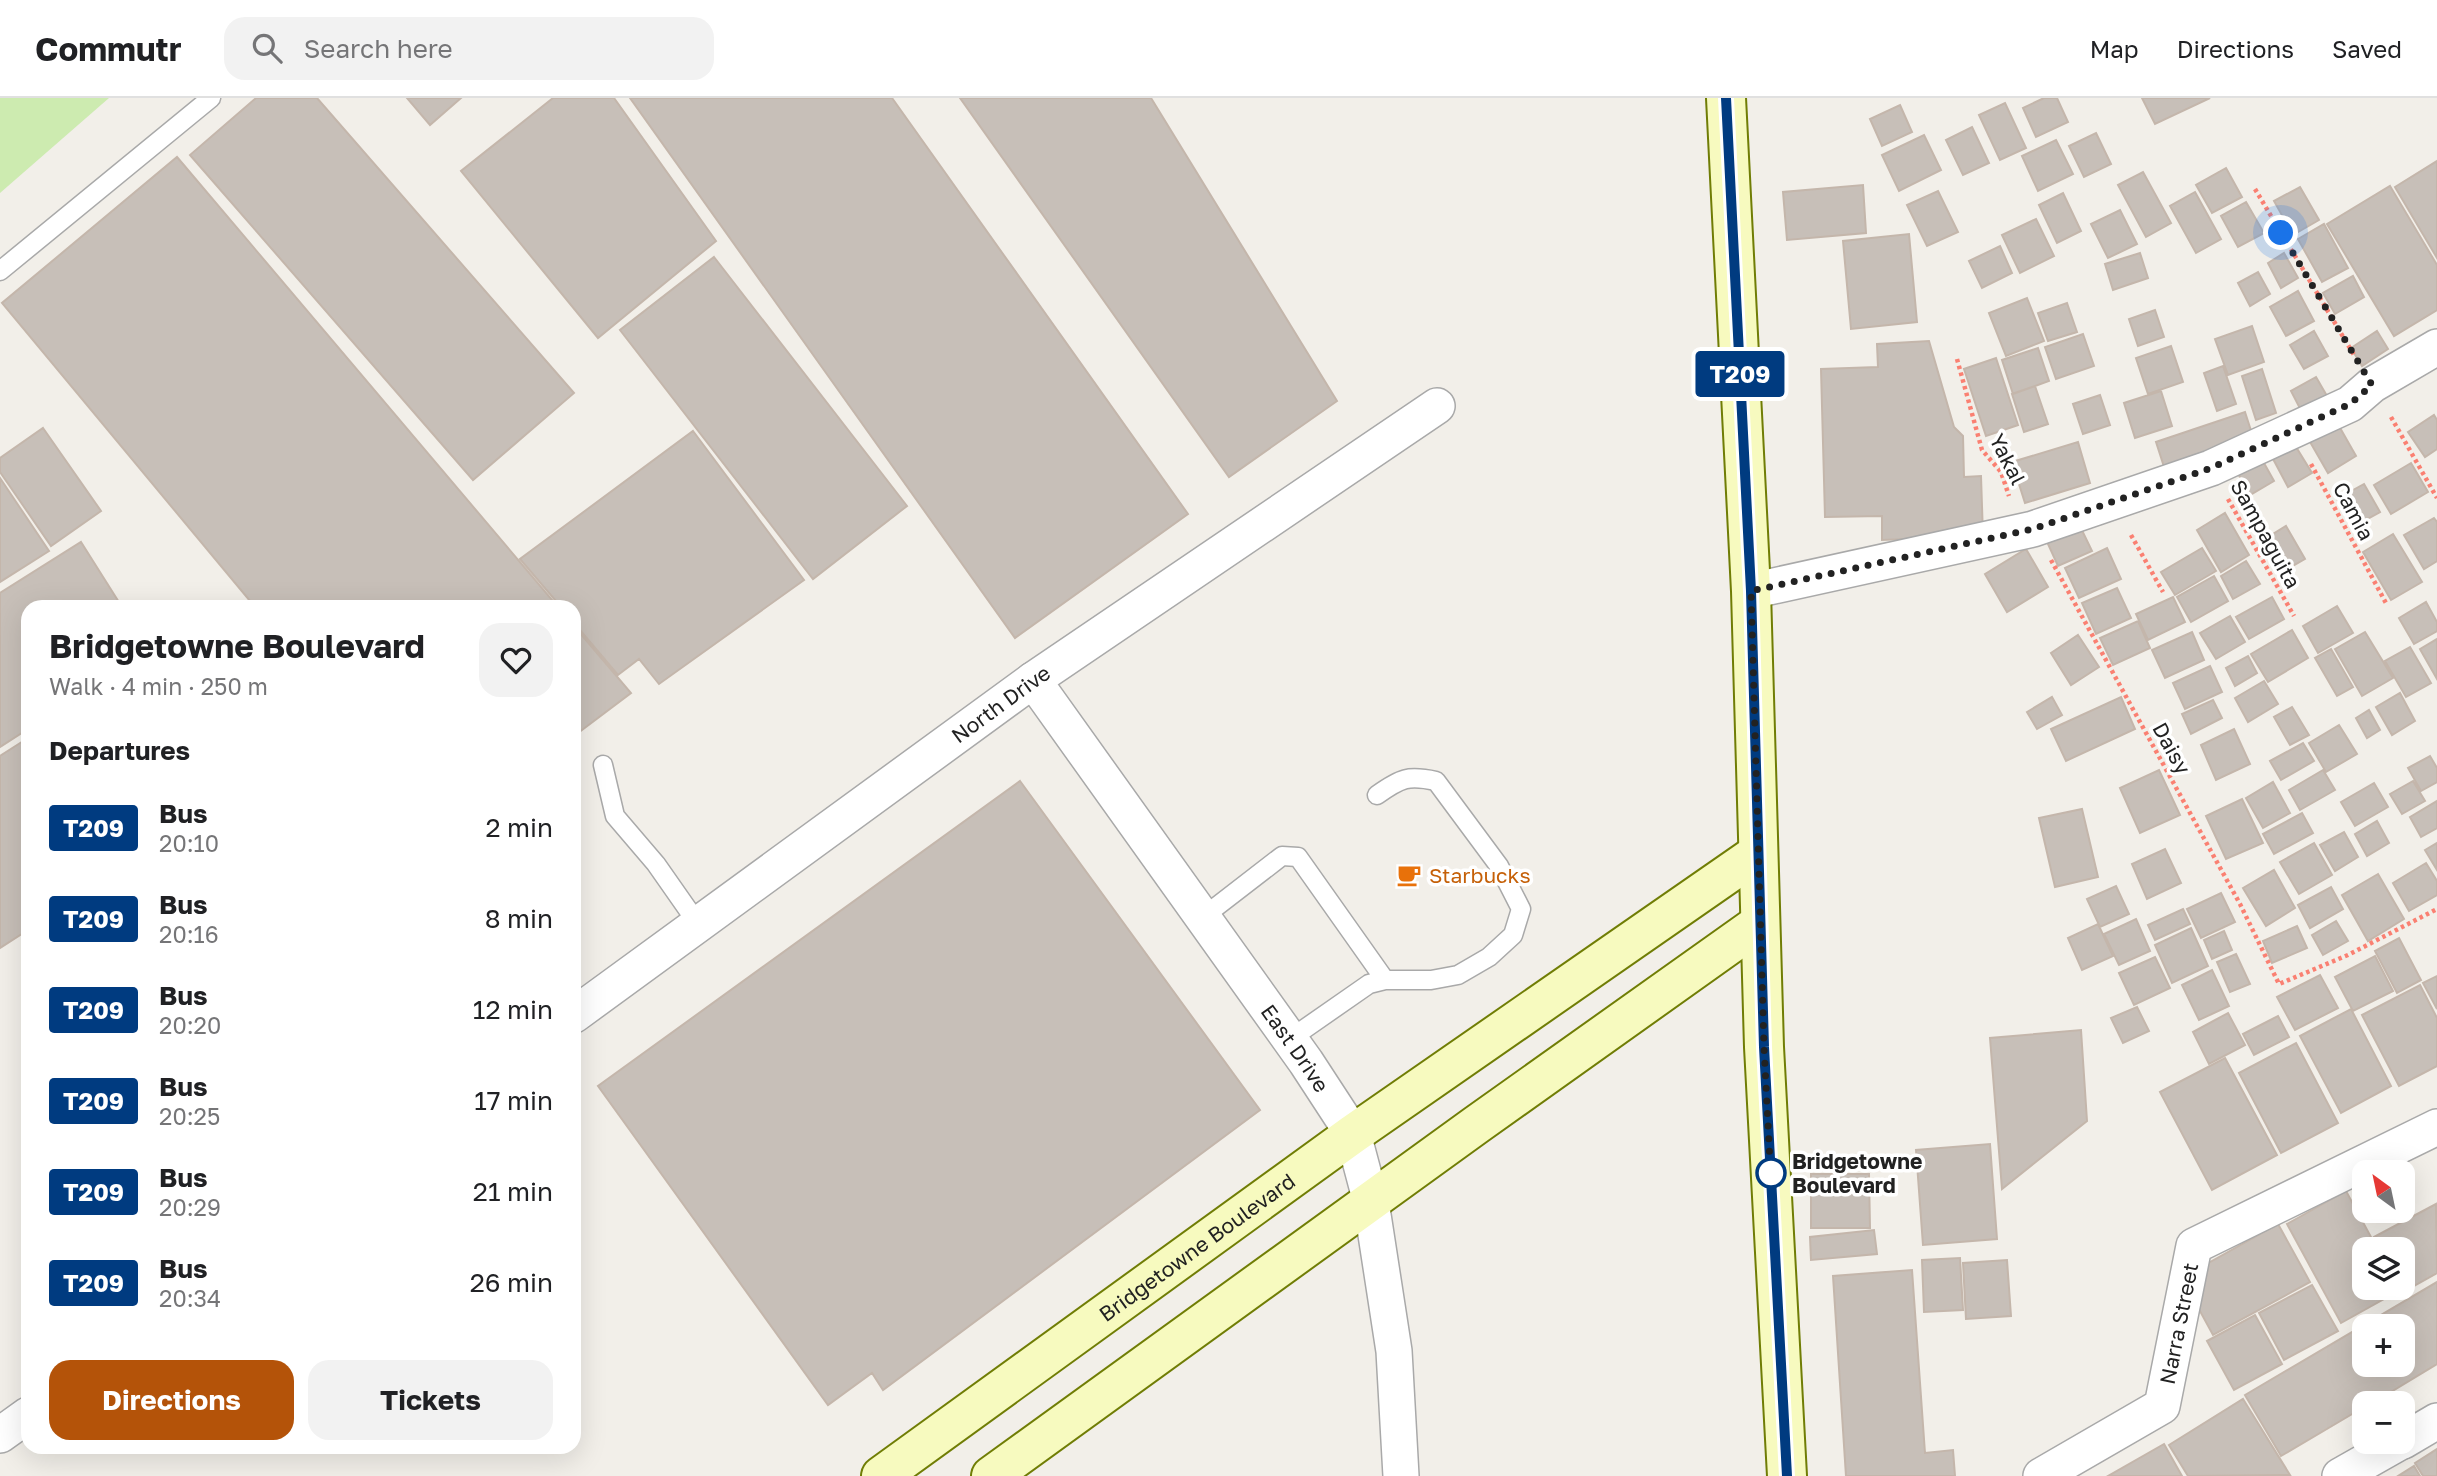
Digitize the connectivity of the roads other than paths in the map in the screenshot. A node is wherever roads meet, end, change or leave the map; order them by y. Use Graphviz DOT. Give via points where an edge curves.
graph roads {
  1 [pos="211,98"];
  2 [pos="1728,99"];
  3 [pos="0,271"];
  4 [pos="2437,347"];
  5 [pos="1437,406"];
  6 [pos="1751,591"];
  7 [pos="1033,680"];
  8 [pos="603,765"];
  9 [pos="1377,795"];
  10 [pos="1758,853"];
  11 [pos="1203,917"];
  12 [pos="1760,923"];
  13 [pos="698,924"];
  14 [pos="1385,980"];
  15 [pos="581,1010"];
  16 [pos="1290,1039"];
  17 [pos="2437,1127"];
  18 [pos="1353,1134"];
  19 [pos="1371,1202"];
  20 [pos="21,1420"];
  21 [pos="2437,1421"];
  22 [pos="2415,1434"];
  23 [pos="0,1435"];
  24 [pos="2379,1454"];
  25 [pos="881,1476"];
  26 [pos="991,1476"];
  27 [pos="1401,1476"];
  28 [pos="1787,1476"];
  29 [pos="2041,1476"];
  30 [pos="2340,1476"];
  1 -- 3 [label="lane"];
  2 -- 6 [label="street"];
  4 -- 6 [label="street" via="2372,385 2350,404 2211,468 2027,530"];
  5 -- 7 [label="street, North Drive"];
  6 -- 10 [label="street"];
  7 -- 11 [label="street, East Drive"];
  7 -- 13 [label="street, North Drive"];
  8 -- 13 [label="lane" via="615,816"];
  9 -- 14 [label="lane" via="1397,780 1436,781 1499,866 1521,909 1513,935 1489,957 1458,975"];
  10 -- 12 [label="street"];
  10 -- 18 [label="street, Bridgetowne Boulevard"];
  11 -- 14 [label="lane" via="1282,856 1298,857"];
  11 -- 16 [label="street, East Drive"];
  12 -- 19 [label="street"];
  12 -- 28 [label="street"];
  13 -- 15 [label="street, North Drive"];
  14 -- 16 [label="lane" via="1369,984"];
  16 -- 18 [label="street, East Drive"];
  17 -- 29 [label="street, Narra Street" via="2194,1246 2162,1406"];
  18 -- 19 [label="street, East Drive"];
  18 -- 25 [label="street, Bridgetowne Boulevard"];
  19 -- 26 [label="street"];
  19 -- 27 [label="street, East Drive" via="1394,1351"];
  20 -- 23 [label="street"];
  21 -- 22 [label="street"];
  24 -- 30 [label="street"];
}
